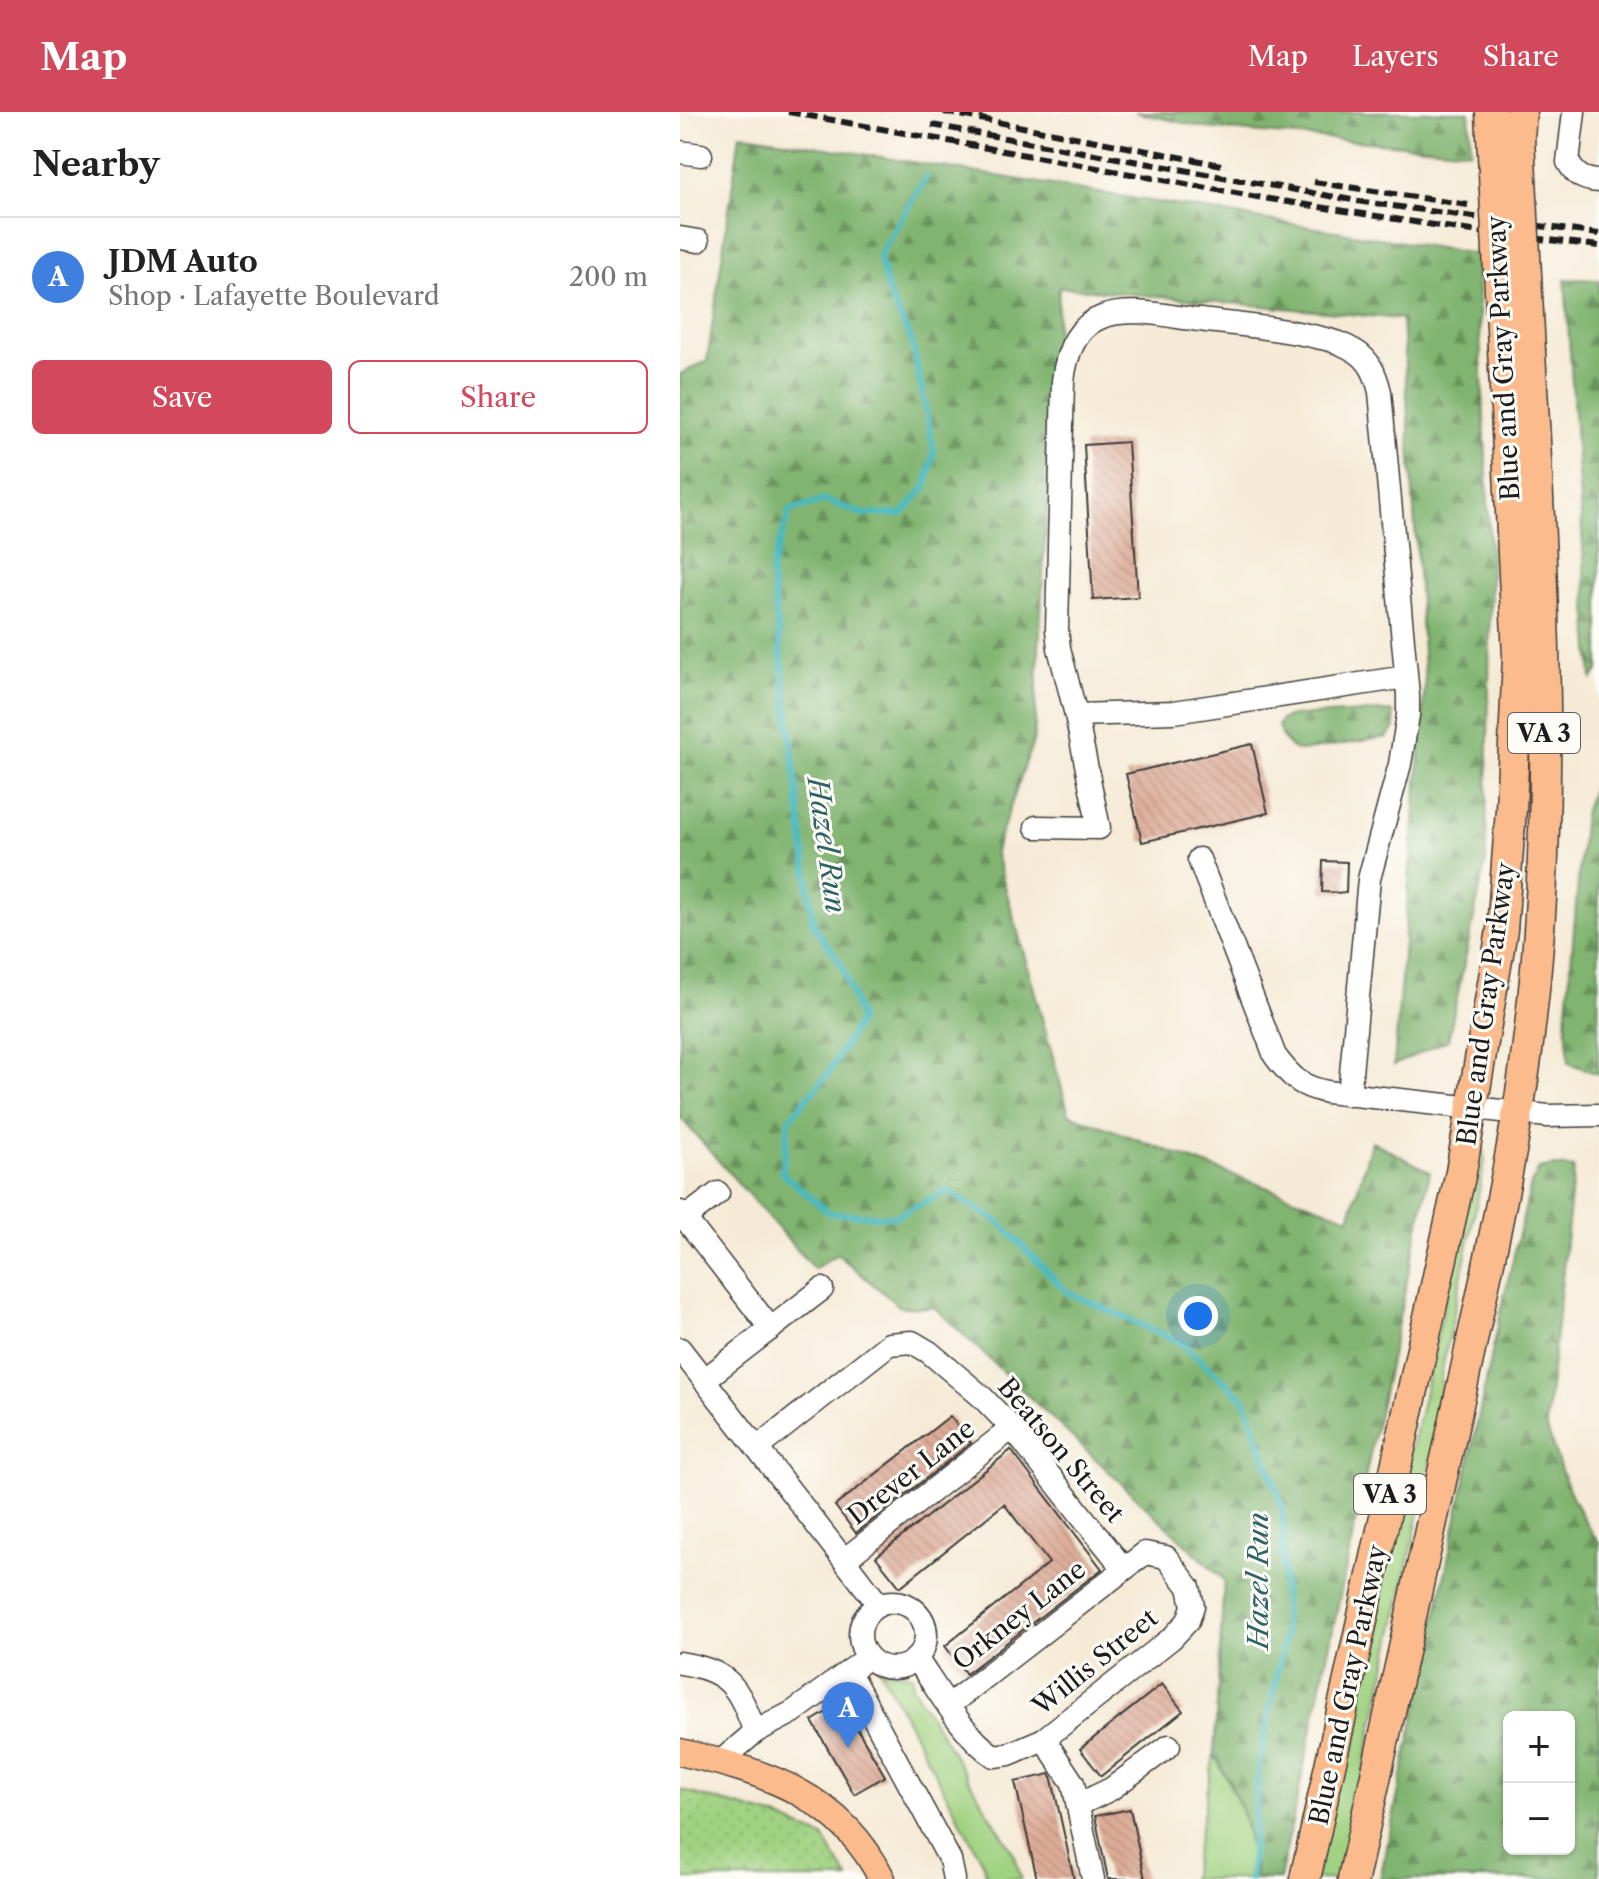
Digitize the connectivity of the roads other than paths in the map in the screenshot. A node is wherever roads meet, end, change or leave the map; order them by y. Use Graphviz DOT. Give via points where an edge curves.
graph roads {
  1 [pos="1574,112"];
  2 [pos="1508,122"];
  3 [pos="1599,181"];
  4 [pos="1516,350"];
  5 [pos="1406,677"];
  6 [pos="1076,715"];
  7 [pos="1036,827"];
  8 [pos="1199,859"];
  9 [pos="1349,1095"];
  10 [pos="1474,1109"];
  11 [pos="1517,1112"];
  12 [pos="1599,1115"];
  13 [pos="718,1193"];
  14 [pos="682,1215"];
  15 [pos="822,1289"];
  16 [pos="771,1329"];
  17 [pos="680,1349"];
  18 [pos="704,1380"];
  19 [pos="1012,1428"];
  20 [pos="757,1448"];
  21 [pos="844,1560"];
  22 [pos="1124,1569"];
  23 [pos="879,1605"];
  24 [pos="868,1656"];
  25 [pos="916,1658"];
  26 [pos="680,1663"];
  27 [pos="849,1672"];
  28 [pos="949,1705"];
  29 [pos="755,1732"];
  30 [pos="1044,1739"];
  31 [pos="1169,1746"];
  32 [pos="680,1752"];
  33 [pos="720,1762"];
  34 [pos="1078,1805"];
  35 [pos="882,1879"];
  36 [pos="954,1879"];
  37 [pos="1093,1879"];
  38 [pos="1305,1879"];
  39 [pos="1353,1879"];
  1 -- 3 [label="street" via="1567,156 1573,172"];
  2 -- 4 [label="highway, Blue and Gray Parkway / VA 3, bridge"];
  4 -- 10 [label="highway, Blue and Gray Parkway / VA 3" via="1518,657 1511,809 1502,930"];
  4 -- 11 [label="highway, Blue and Gray Parkway / VA 3" via="1541,542 1545,792 1537,957"];
  5 -- 6 [label="street" via="1174,712"];
  5 -- 6 [label="street" via="1380,392 1368,362 1325,338 1120,313 1086,326 1068,351 1063,381 1057,630"];
  5 -- 9 [label="street" via="1405,739 1369,879"];
  6 -- 7 [label="street" via="1099,828"];
  8 -- 9 [label="street" via="1275,1056 1306,1088"];
  9 -- 10 [label="street"];
  10 -- 11 [label="street"];
  10 -- 38 [label="highway, Blue and Gray Parkway / VA 3"];
  11 -- 12 [label="street"];
  11 -- 39 [label="highway, Blue and Gray Parkway / VA 3"];
  13 -- 14 [label="street"];
  14 -- 16 [label="street"];
  15 -- 16 [label="street"];
  16 -- 18 [label="street"];
  17 -- 18 [label="street"];
  18 -- 20 [label="street"];
  19 -- 20 [label="street, Beatson Street" via="912,1342 889,1344"];
  19 -- 21 [label="street, Drever Lane"];
  19 -- 22 [label="street, Beatson Street"];
  20 -- 21 [label="street"];
  21 -- 23 [label="street"];
  22 -- 28 [label="street, Orkney Lane"];
  22 -- 30 [label="street, Willis Street" via="1145,1553 1166,1557 1189,1587 1193,1606 1188,1621"];
  23 -- 24 [label="street" via="864,1621 860,1636"];
  23 -- 25 [label="street" via="901,1602 920,1615 927,1635"];
  24 -- 25 [label="street" via="893,1667"];
  24 -- 27 [label="street"];
  25 -- 28 [label="street, Willis Street"];
  26 -- 29 [label="street" via="727,1680 741,1694"];
  27 -- 29 [label="street"];
  27 -- 36 [label="street" via="950,1860"];
  28 -- 30 [label="street, Willis Street" via="994,1756"];
  29 -- 33 [label="street"];
  30 -- 34 [label="street" via="1073,1783"];
  31 -- 34 [label="street" via="1111,1789"];
  32 -- 33 [label="main road"];
  33 -- 35 [label="main road" via="812,1798 858,1838"];
  34 -- 37 [label="street"];
}
